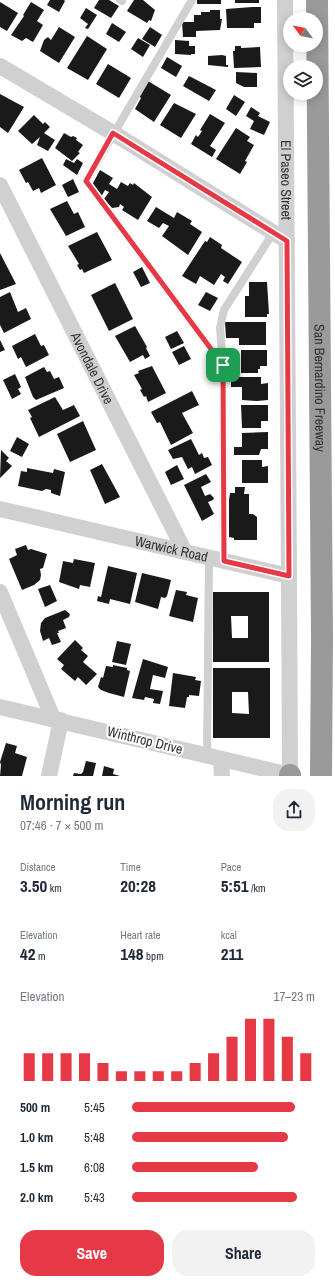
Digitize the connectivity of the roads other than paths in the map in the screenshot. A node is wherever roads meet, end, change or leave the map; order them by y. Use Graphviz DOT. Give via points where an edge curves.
graph roads {
  1 [pos="192,0"];
  2 [pos="285,0"];
  3 [pos="317,0"];
  4 [pos="0,66"];
  5 [pos="113,133"];
  6 [pos="0,185"];
  7 [pos="273,233"];
  8 [pos="287,241"];
  9 [pos="223,365"];
  10 [pos="0,509"];
  11 [pos="185,552"];
  12 [pos="209,557"];
  13 [pos="224,561"];
  14 [pos="289,576"];
  15 [pos="0,592"];
  16 [pos="0,707"];
  17 [pos="57,719"];
  18 [pos="214,757"];
  19 [pos="290,775"];
  20 [pos="49,776"];
  21 [pos="222,776"];
  22 [pos="321,776"];
  1 -- 5 [label="lane"];
  2 -- 8 [label="street, El Paseo Street"];
  3 -- 22 [label="highway, San Bernardino Freeway"];
  4 -- 5 [label="street"];
  5 -- 7 [label="street"];
  5 -- 9 [label="lane" via="86,181"];
  6 -- 11 [label="street, Avondale Drive"];
  7 -- 8 [label="street"];
  7 -- 9 [label="lane" via="224,310 220,328"];
  8 -- 14 [label="street, El Paseo Street"];
  9 -- 13 [label="lane"];
  10 -- 11 [label="street, Warwick Road"];
  11 -- 12 [label="street, Warwick Road"];
  12 -- 13 [label="street, Warwick Road"];
  12 -- 18 [label="lane"];
  13 -- 14 [label="street, Warwick Road"];
  14 -- 19 [label="street"];
  15 -- 17 [label="street"];
  16 -- 17 [label="street, Winthrop Drive"];
  17 -- 18 [label="street, Winthrop Drive"];
  17 -- 20 [label="street"];
  18 -- 19 [label="street, Winthrop Drive"];
  18 -- 21 [label="street"];
}
